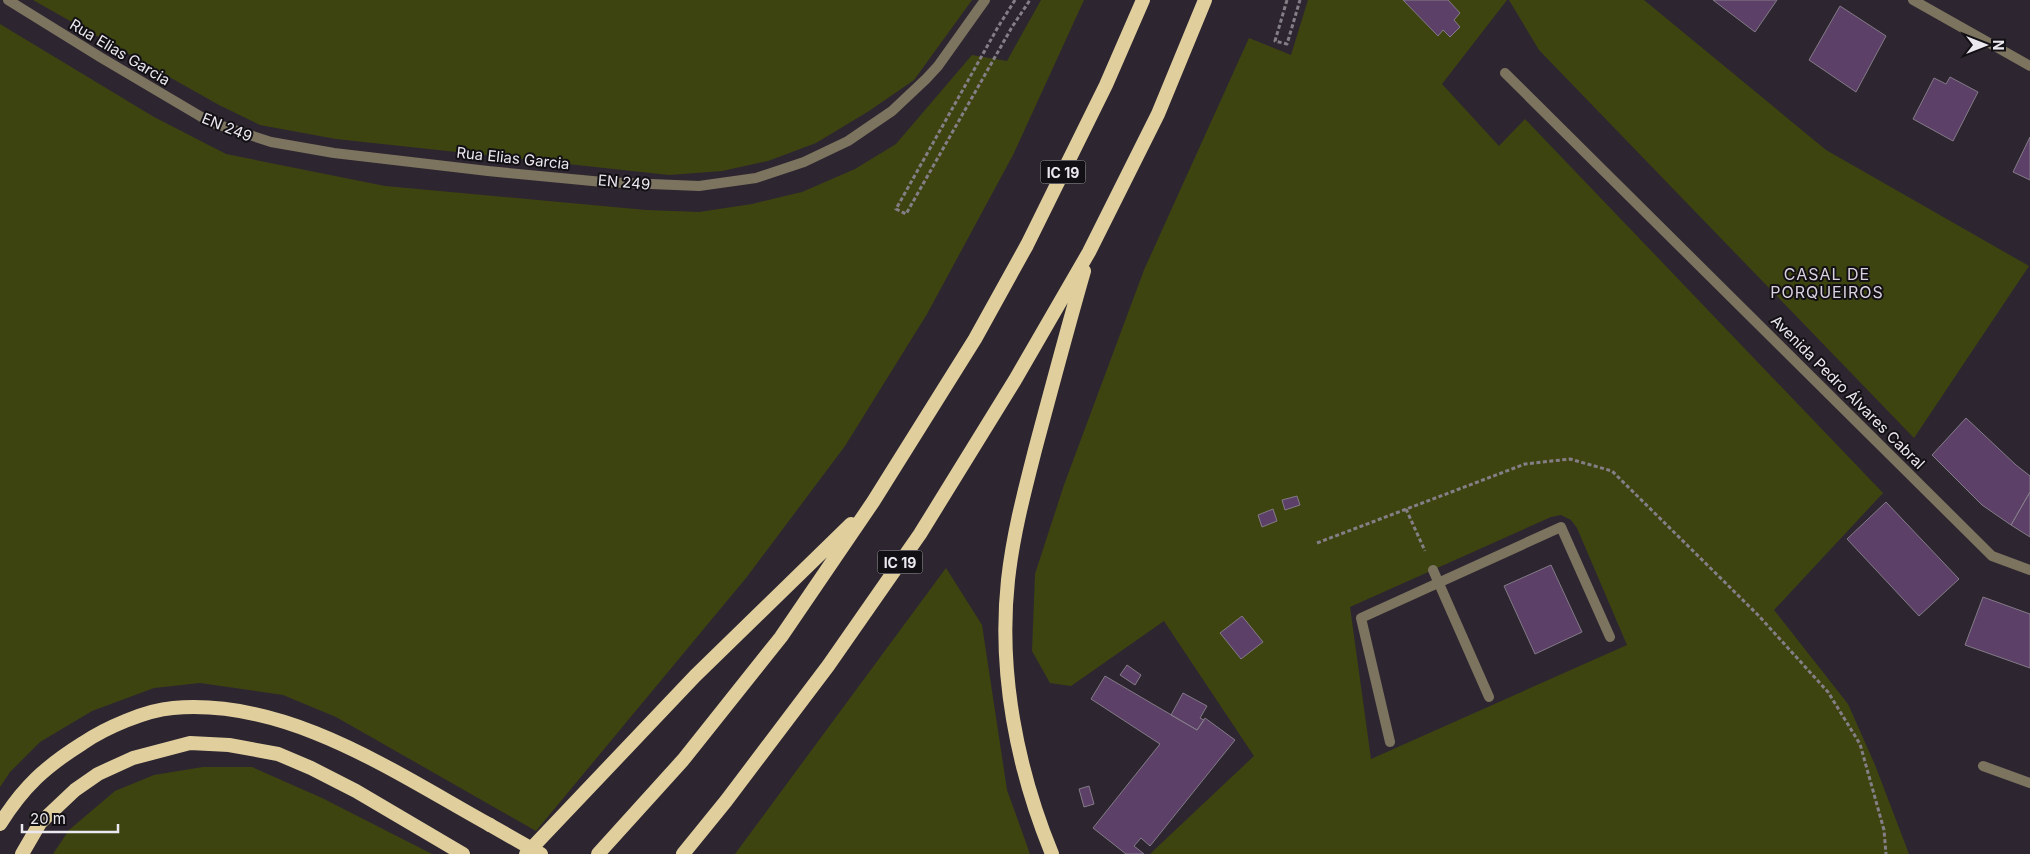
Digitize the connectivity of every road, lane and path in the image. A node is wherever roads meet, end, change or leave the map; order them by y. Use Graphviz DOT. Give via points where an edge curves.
graph roads {
  1 [pos="8,0"];
  2 [pos="985,0"];
  3 [pos="1015,0"];
  4 [pos="1030,0"];
  5 [pos="1143,0"];
  6 [pos="1205,0"];
  7 [pos="1287,0"];
  8 [pos="1300,0"];
  9 [pos="1913,0"];
  10 [pos="2030,66"];
  11 [pos="1505,72"];
  12 [pos="1089,252"];
  13 [pos="873,502"];
  14 [pos="1406,509"];
  15 [pos="1317,543"];
  16 [pos="1433,570"];
  17 [pos="2030,570"];
  18 [pos="1439,583"];
  19 [pos="1610,637"];
  20 [pos="1489,697"];
  21 [pos="1390,742"];
  22 [pos="1983,766"];
  23 [pos="2030,783"];
  24 [pos="0,824"];
  25 [pos="22,854"];
  26 [pos="464,854"];
  27 [pos="526,854"];
  28 [pos="541,854"];
  29 [pos="598,854"];
  30 [pos="683,854"];
  31 [pos="1052,854"];
  32 [pos="1886,854"];
  1 -- 2 [label="street, Rua Elias Garcia / EN 249" via="210,122 271,142 334,153 498,172 603,182 699,186 756,178 804,162 848,141 892,111 926,79"];
  3 -- 4 [label="path" via="896,209 906,214 1012,26"];
  5 -- 13 [label="highway, IC 19" via="1106,85 1027,245 975,339"];
  6 -- 12 [label="highway, IC 19" via="1158,114"];
  7 -- 8 [label="path" via="1275,41 1288,44"];
  9 -- 10 [label="street"];
  11 -- 17 [label="street, Avenida Pedro Álvares Cabral" via="1992,556"];
  12 -- 30 [label="highway, IC 19" via="920,534 828,666"];
  12 -- 31 [label="highway" via="1017,518 1008,580 1005,644 1010,702 1030,791"];
  13 -- 27 [label="highway" via="695,676"];
  13 -- 29 [label="highway, IC 19" via="781,637 683,760"];
  14 -- 15 [label="path"];
  14 -- 16 [label="path"];
  14 -- 32 [label="path" via="1525,464 1570,460 1612,471 1758,615 1828,692 1860,744 1884,830"];
  16 -- 18 [label="street"];
  18 -- 19 [label="street" via="1561,527"];
  18 -- 20 [label="street"];
  18 -- 21 [label="street" via="1361,618"];
  22 -- 23 [label="street"];
  24 -- 28 [label="highway, bridge" via="15,800 38,774 100,732 132,718 171,708 213,706 252,712 300,727 355,751"];
  25 -- 26 [label="highway" via="40,824 75,790 98,774 133,758 190,743 229,745 278,754 356,791"];
}
